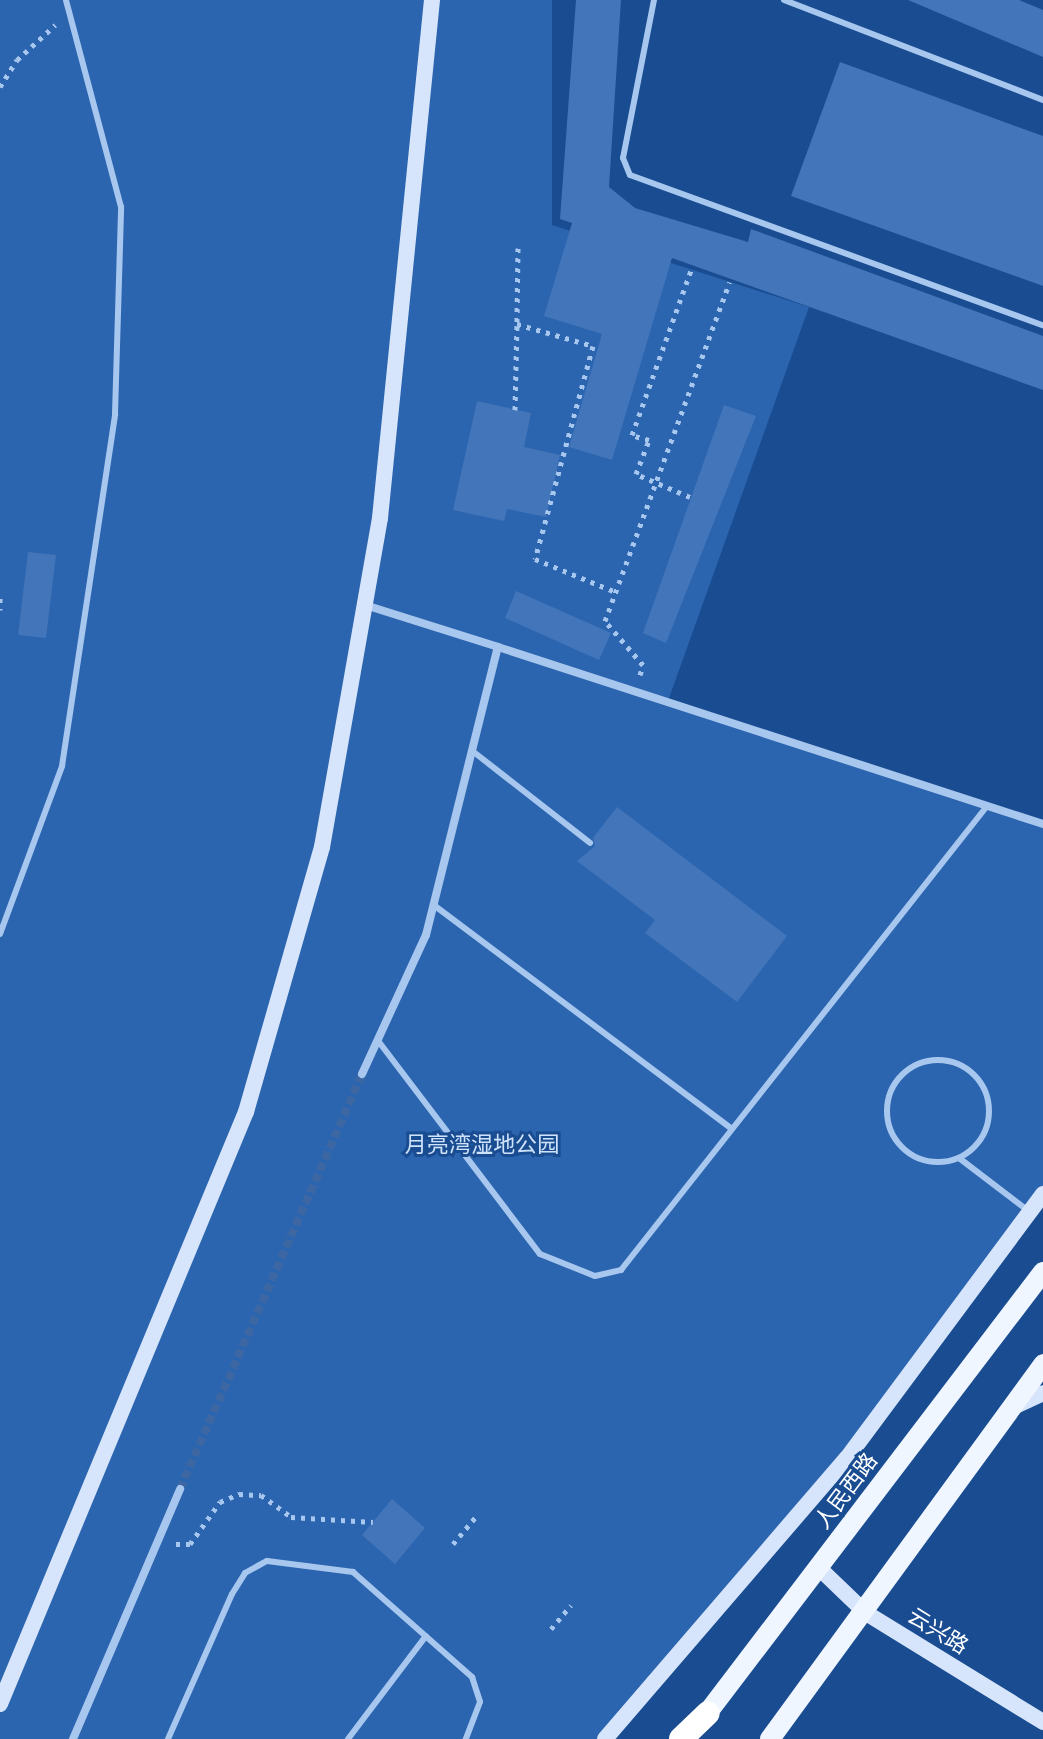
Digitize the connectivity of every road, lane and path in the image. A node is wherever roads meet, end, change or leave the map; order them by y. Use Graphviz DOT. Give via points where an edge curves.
graph roads {
  1 [pos="66,0"];
  2 [pos="432,0"];
  3 [pos="654,0"];
  4 [pos="784,0"];
  5 [pos="70,10"];
  6 [pos="0,87"];
  7 [pos="1043,100"];
  8 [pos="518,248"];
  9 [pos="691,270"];
  10 [pos="730,282"];
  11 [pos="517,324"];
  12 [pos="1043,325"];
  13 [pos="515,410"];
  14 [pos="656,482"];
  15 [pos="690,497"];
  16 [pos="616,592"];
  17 [pos="0,598"];
  18 [pos="365,605"];
  19 [pos="0,610"];
  20 [pos="498,647"];
  21 [pos="635,691"];
  22 [pos="475,753"];
  23 [pos="987,806"];
  24 [pos="1043,824"];
  25 [pos="590,843"];
  26 [pos="435,906"];
  27 [pos="0,934"];
  28 [pos="379,1042"];
  29 [pos="362,1074"];
  30 [pos="732,1129"];
  31 [pos="959,1158"];
  32 [pos="1043,1194"];
  33 [pos="1030,1212"];
  34 [pos="1043,1272"];
  35 [pos="1043,1364"];
  36 [pos="1043,1393"];
  37 [pos="1011,1408"];
  38 [pos="180,1489"];
  39 [pos="476,1517"];
  40 [pos="373,1522"];
  41 [pos="156,1544"];
  42 [pos="453,1544"];
  43 [pos="818,1567"];
  44 [pos="571,1605"];
  45 [pos="866,1613"];
  46 [pos="551,1629"];
  47 [pos="426,1636"];
  48 [pos="0,1704"];
  49 [pos="708,1713"];
  50 [pos="1043,1722"];
  51 [pos="73,1739"];
  52 [pos="168,1739"];
  53 [pos="348,1739"];
  54 [pos="466,1739"];
  55 [pos="605,1739"];
  56 [pos="669,1739"];
  57 [pos="681,1739"];
  58 [pos="688,1739"];
  59 [pos="770,1739"];
  1 -- 5 [label="lane"];
  2 -- 18 [label="street" via="380,518"];
  3 -- 12 [label="lane" via="623,158 630,175"];
  4 -- 7 [label="lane"];
  5 -- 6 [label="path" via="17,60"];
  5 -- 27 [label="lane" via="121,207 115,414 62,766"];
  8 -- 11 [label="path"];
  9 -- 14 [label="path" via="632,435 649,440 636,474"];
  10 -- 14 [label="path"];
  11 -- 13 [label="path"];
  11 -- 16 [label="path" via="593,346 535,559"];
  14 -- 15 [label="path"];
  14 -- 16 [label="path"];
  16 -- 21 [label="path" via="605,621 643,665"];
  17 -- 19 [label="path"];
  18 -- 20 [label="street"];
  18 -- 48 [label="street" via="322,847 246,1112"];
  20 -- 21 [label="street"];
  20 -- 22 [label="street"];
  21 -- 23 [label="street"];
  22 -- 25 [label="lane"];
  22 -- 26 [label="street"];
  23 -- 24 [label="street"];
  23 -- 30 [label="lane"];
  26 -- 28 [label="street"];
  26 -- 30 [label="lane"];
  28 -- 29 [label="street"];
  28 -- 30 [label="lane" via="540,1254 595,1276 621,1270"];
  31 -- 31 [label="lane" via="913,1157 892,1135 891,1089 916,1064 951,1062 980,1082 987,1124 974,1148"];
  31 -- 33 [label="lane"];
  32 -- 33 [label="street"];
  33 -- 55 [label="street" via="847,1458"];
  34 -- 43 [label="main road, 人民西路"];
  35 -- 37 [label="main road"];
  36 -- 37 [label="street"];
  37 -- 45 [label="main road"];
  38 -- 41 [label="street"];
  39 -- 42 [label="path"];
  40 -- 41 [label="path" via="291,1517 261,1495 239,1494 220,1502 190,1544"];
  41 -- 51 [label="street"];
  43 -- 45 [label="street, 云兴路"];
  43 -- 49 [label="main road, 人民西路"];
  44 -- 46 [label="path"];
  45 -- 50 [label="street, 云兴路"];
  45 -- 59 [label="main road"];
  47 -- 52 [label="lane" via="353,1572 267,1561 245,1573 232,1594"];
  47 -- 53 [label="lane"];
  47 -- 54 [label="lane" via="472,1677 480,1702"];
  49 -- 56 [label="street"];
  49 -- 57 [label="highway"];
  49 -- 58 [label="main road, 人民西路"];
}
